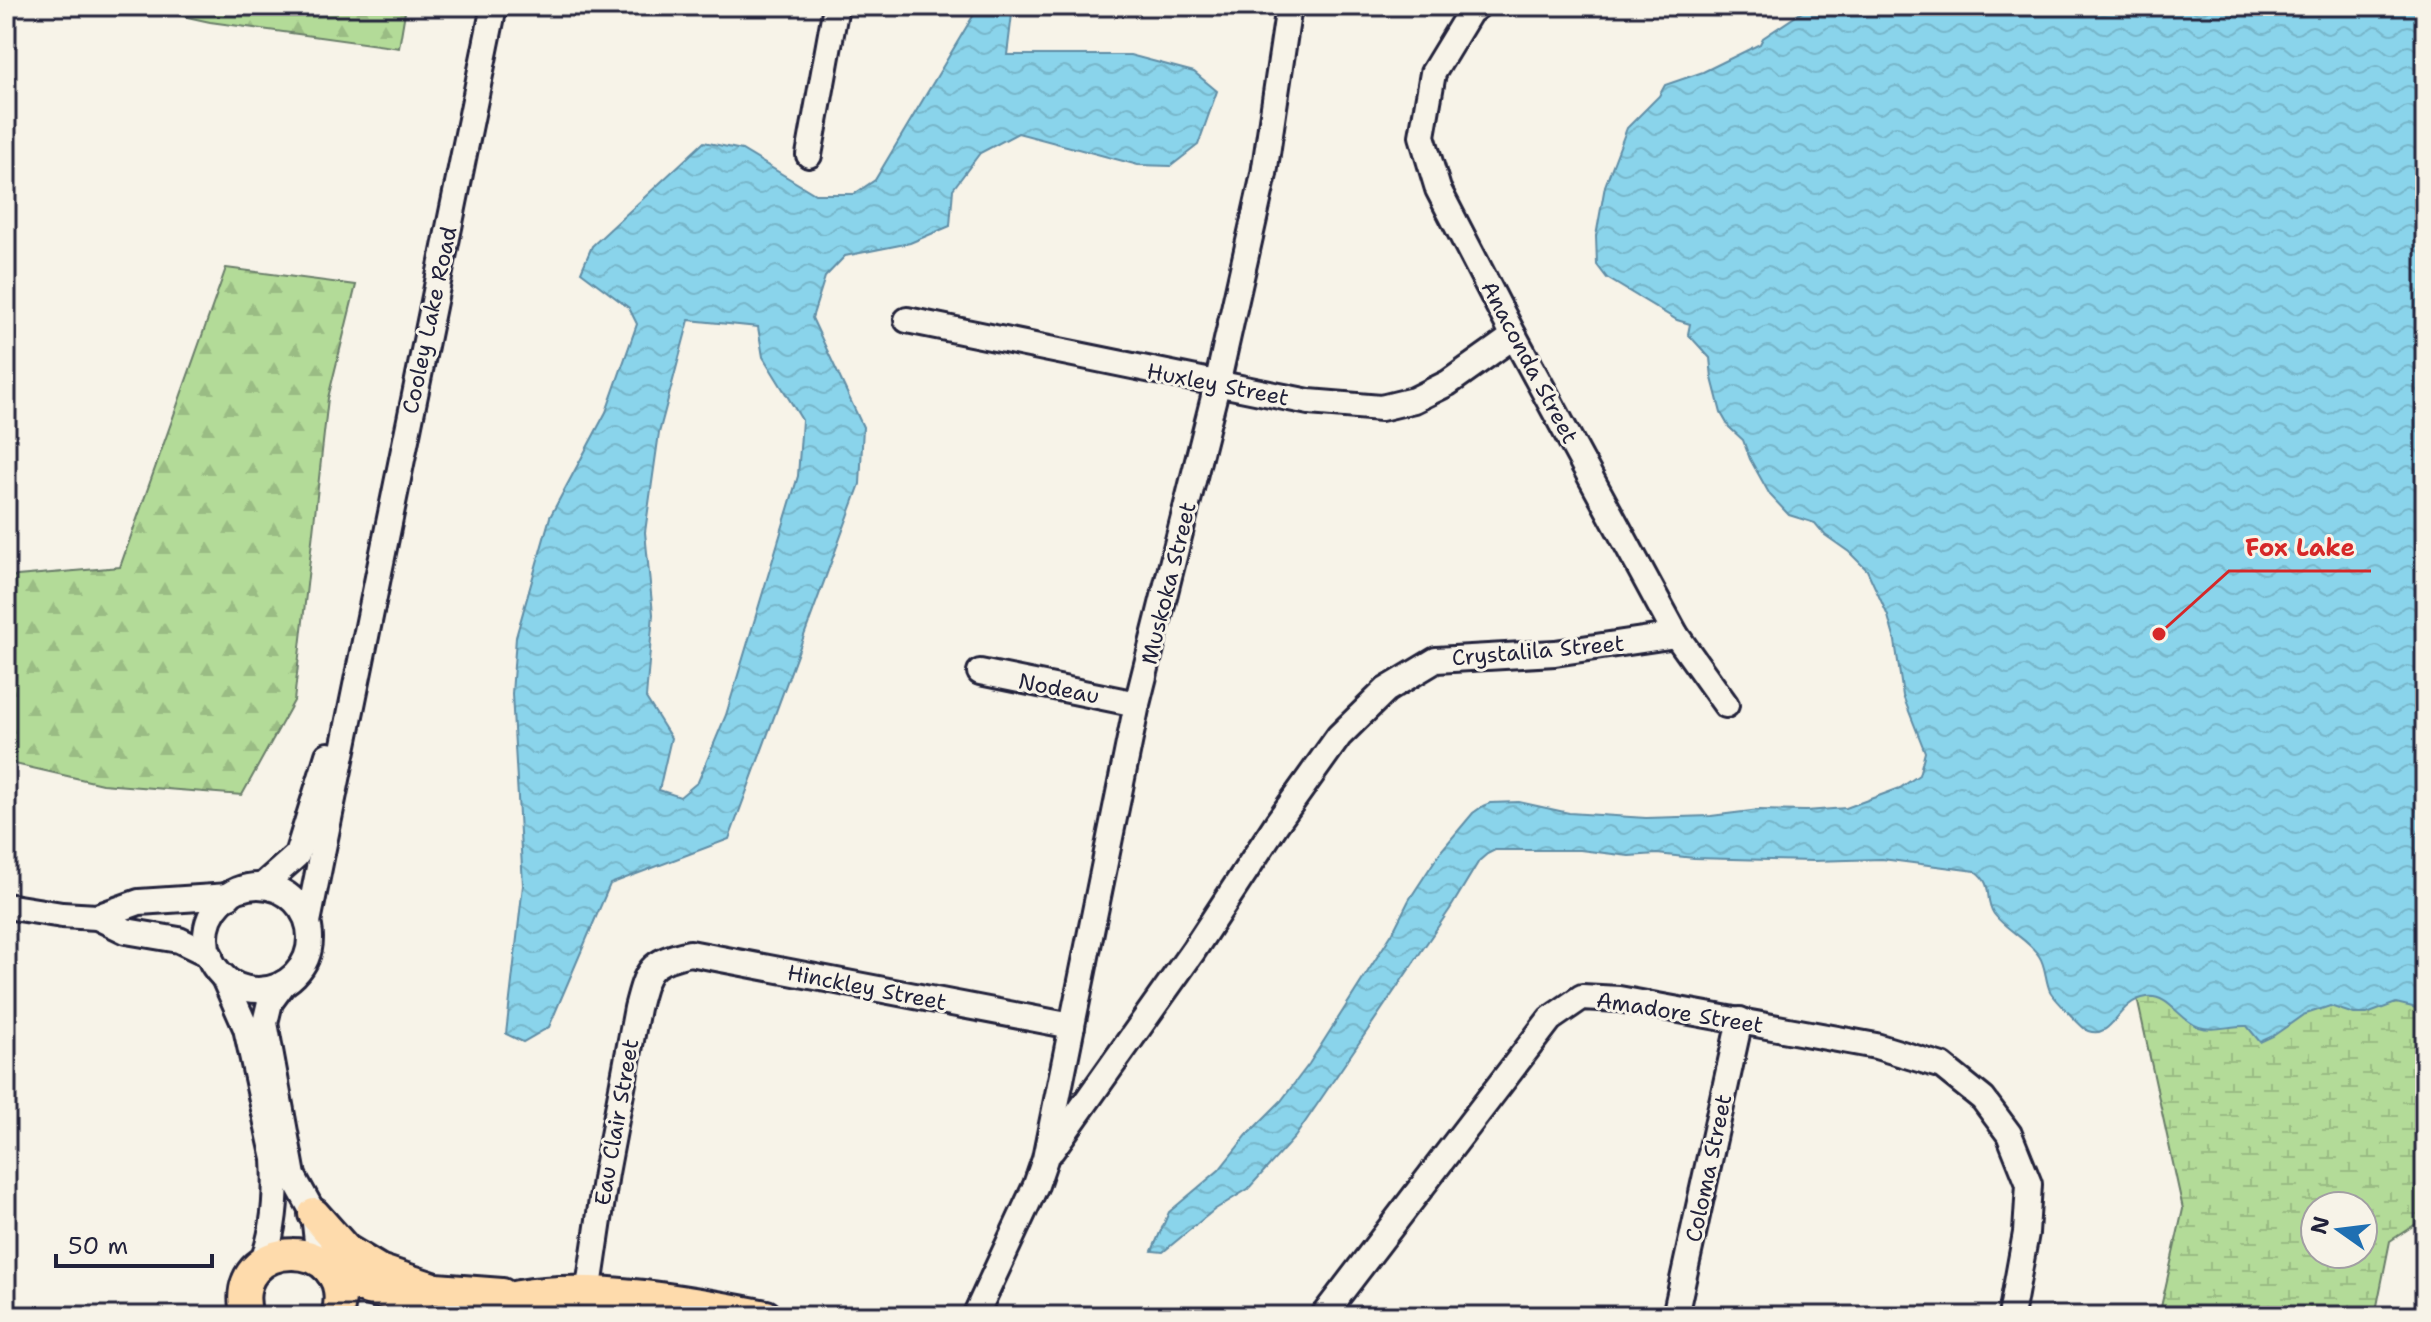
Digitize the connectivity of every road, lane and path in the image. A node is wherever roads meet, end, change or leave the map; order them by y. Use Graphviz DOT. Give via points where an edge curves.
graph roads {
  1 [pos="494,6"];
  2 [pos="836,6"];
  3 [pos="1289,6"];
  4 [pos="1478,6"];
  5 [pos="809,155"];
  6 [pos="907,320"];
  7 [pos="1514,336"];
  8 [pos="1217,385"];
  9 [pos="365,635"];
  10 [pos="1676,635"];
  11 [pos="980,672"];
  12 [pos="1137,704"];
  13 [pos="1726,705"];
  14 [pos="1307,781"];
  15 [pos="262,886"];
  16 [pos="229,896"];
  17 [pos="6,906"];
  18 [pos="97,917"];
  19 [pos="308,922"];
  20 [pos="663,959"];
  21 [pos="216,965"];
  22 [pos="284,983"];
  23 [pos="1740,1020"];
  24 [pos="1072,1026"];
  25 [pos="1045,1159"];
  26 [pos="314,1214"];
  27 [pos="262,1263"];
  28 [pos="325,1266"];
  29 [pos="588,1294"];
  30 [pos="441,1303"];
  31 [pos="245,1313"];
  32 [pos="337,1316"];
  33 [pos="766,1316"];
  34 [pos="975,1316"];
  35 [pos="1323,1316"];
  36 [pos="1675,1316"];
  37 [pos="2011,1316"];
  1 -- 9 [label="street, Cooley Lake Road"];
  2 -- 5 [label="street"];
  3 -- 8 [label="street, Muskoka Street" via="1264,174"];
  4 -- 7 [label="street, Anaconda Street" via="1433,73 1422,136 1438,189"];
  6 -- 8 [label="street, Huxley Street"];
  7 -- 8 [label="street, Huxley Street" via="1448,383 1414,400 1381,408 1309,402"];
  7 -- 10 [label="street, Anaconda Street"];
  8 -- 12 [label="street, Muskoka Street"];
  9 -- 15 [label="street, Cooley Lake Road" via="297,855"];
  9 -- 19 [label="street, Cooley Lake Road"];
  10 -- 13 [label="street, Anaconda Street"];
  10 -- 14 [label="street, Crystalila Street" via="1555,653 1436,660 1386,690 1339,736"];
  11 -- 12 [label="street, Nodeau"];
  12 -- 24 [label="street, Muskoka Street"];
  14 -- 25 [label="street, Muskoka Street"];
  15 -- 16 [label="street"];
  15 -- 19 [label="street" via="287,894"];
  16 -- 18 [label="street" via="139,902"];
  16 -- 21 [label="street" via="212,914 207,930"];
  17 -- 18 [label="street"];
  18 -- 21 [label="street" via="126,931 179,940"];
  19 -- 22 [label="street" via="307,957"];
  20 -- 24 [label="street, Hinckley Street" via="690,953"];
  20 -- 29 [label="street, Eau Clair Street" via="644,981 637,1008"];
  21 -- 22 [label="street" via="237,985 253,990"];
  21 -- 27 [label="street" via="246,1028 275,1159 271,1242"];
  22 -- 26 [label="street" via="270,1002 265,1023 293,1176"];
  23 -- 35 [label="street, Amadore Street" via="1582,997 1550,1019"];
  23 -- 36 [label="street, Coloma Street"];
  23 -- 37 [label="street, Amadore Street" via="1876,1046 1942,1066 1983,1099 2009,1134 2029,1184"];
  24 -- 25 [label="street, Muskoka Street"];
  25 -- 34 [label="street, Muskoka Street"];
  26 -- 28 [label="street"];
  26 -- 30 [label="main road" via="346,1250"];
  27 -- 28 [label="main road" via="290,1252 306,1254"];
  27 -- 31 [label="main road" via="245,1290"];
  28 -- 30 [label="main road" via="383,1295"];
  28 -- 32 [label="main road" via="338,1285"];
  29 -- 30 [label="main road" via="520,1296 475,1290"];
  29 -- 33 [label="main road" via="692,1301"];
}
